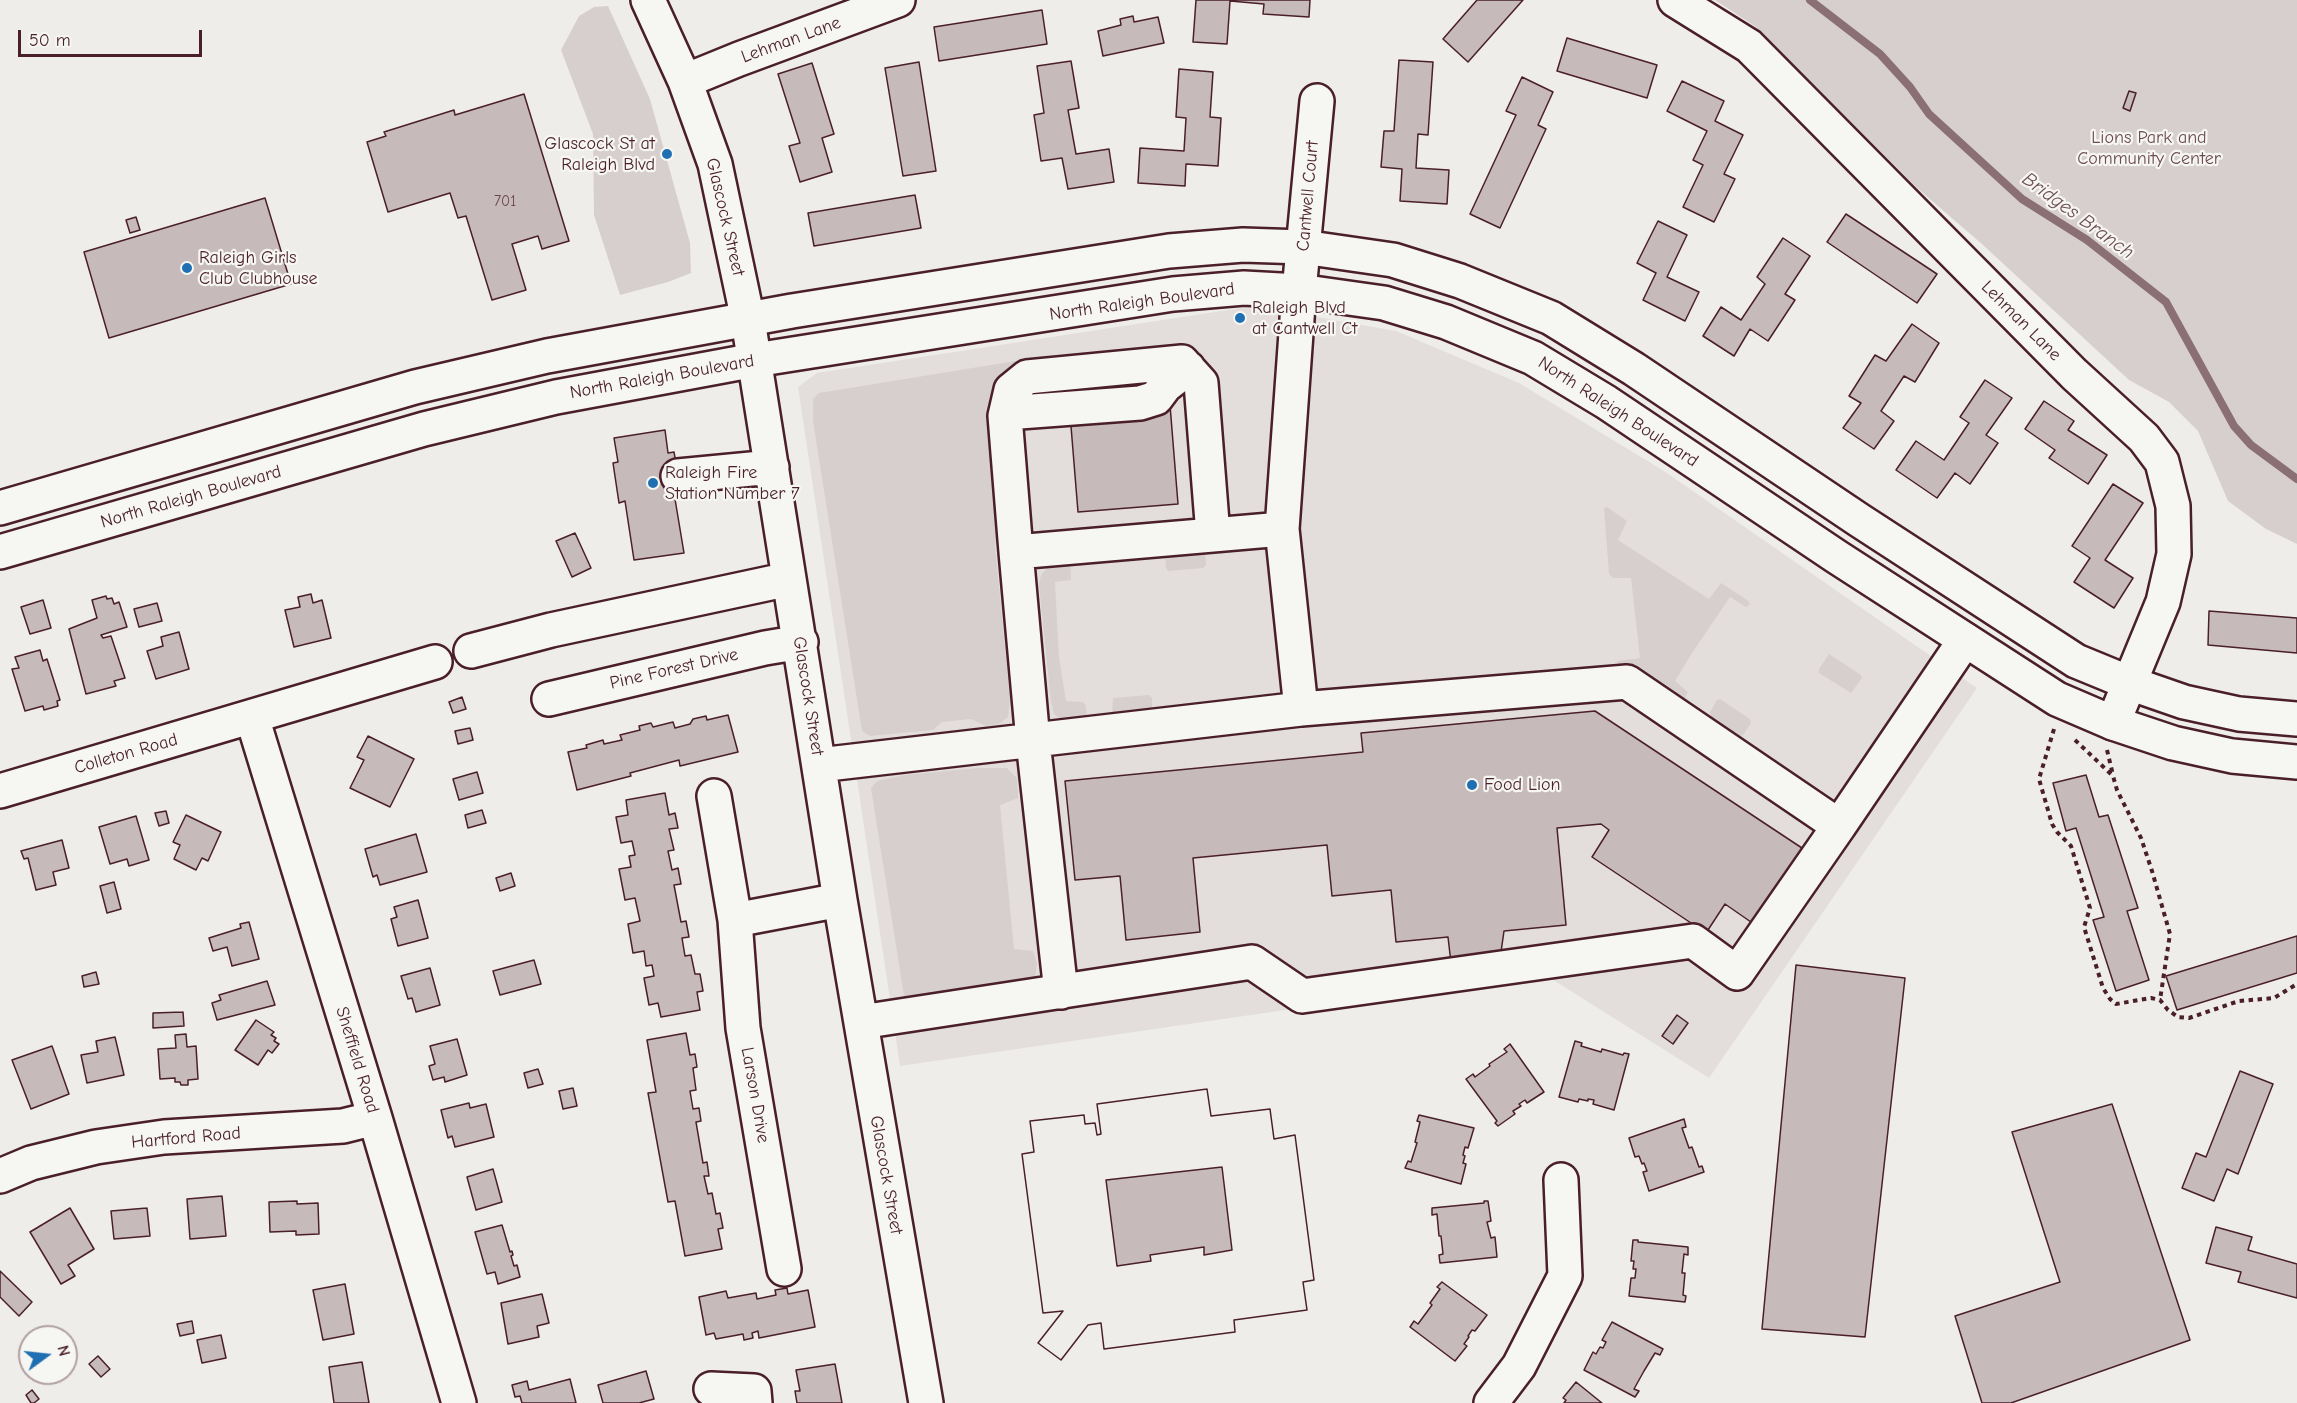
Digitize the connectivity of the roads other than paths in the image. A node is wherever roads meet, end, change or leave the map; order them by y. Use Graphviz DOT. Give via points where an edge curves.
graph roads {
  1 [pos="648,0"];
  2 [pos="898,0"];
  3 [pos="1675,0"];
  4 [pos="685,81"];
  5 [pos="1317,101"];
  6 [pos="1304,248"];
  7 [pos="1299,291"];
  8 [pos="748,320"];
  9 [pos="755,360"];
  10 [pos="772,466"];
  11 [pos="678,476"];
  12 [pos="0,507"];
  13 [pos="1282,529"];
  14 [pos="1213,535"];
  15 [pos="0,552"];
  16 [pos="1016,552"];
  17 [pos="789,579"];
  18 [pos="1965,640"];
  19 [pos="801,642"];
  20 [pos="471,651"];
  21 [pos="435,662"];
  22 [pos="2129,682"];
  23 [pos="549,699"];
  24 [pos="1301,709"];
  25 [pos="252,717"];
  26 [pos="2297,719"];
  27 [pos="2109,732"];
  28 [pos="1033,741"];
  29 [pos="2297,762"];
  30 [pos="819,765"];
  31 [pos="0,791"];
  32 [pos="714,796"];
  33 [pos="1839,826"];
  34 [pos="840,900"];
  35 [pos="735,920"];
  36 [pos="1061,992"];
  37 [pos="861,1022"];
  38 [pos="375,1118"];
  39 [pos="0,1176"];
  40 [pos="1561,1180"];
  41 [pos="784,1269"];
  42 [pos="711,1389"];
  43 [pos="459,1403"];
  44 [pos="755,1403"];
  45 [pos="926,1403"];
  46 [pos="1491,1403"];
  1 -- 4 [label="street, Glascock Street"];
  2 -- 4 [label="street, Lehman Lane"];
  3 -- 22 [label="street, Lehman Lane" via="1749,46 2074,374 2144,438 2162,462 2173,506 2174,554 2163,602"];
  4 -- 8 [label="street, Glascock Street" via="715,164"];
  5 -- 6 [label="street, Cantwell Court"];
  6 -- 7 [label="street, Cantwell Court"];
  6 -- 8 [label="street" via="1243,245 1169,251"];
  6 -- 22 [label="street" via="1393,260 1460,281 1551,318 2076,661"];
  7 -- 9 [label="street, North Raleigh Boulevard" via="1244,288 1173,294"];
  7 -- 13 [label="street, Cantwell Court"];
  7 -- 18 [label="street, North Raleigh Boulevard" via="1384,303 1446,322 1533,358 1606,402"];
  8 -- 9 [label="street, Glascock Street"];
  8 -- 12 [label="street" via="547,356 415,387"];
  9 -- 10 [label="street, Glascock Street"];
  9 -- 15 [label="street, North Raleigh Boulevard" via="556,397 424,429"];
  10 -- 11 [label="street"];
  10 -- 17 [label="street, Glascock Street"];
  13 -- 14 [label="street"];
  13 -- 24 [label="street, Cantwell Court"];
  14 -- 16 [label="street"];
  14 -- 16 [label="street" via="1201,383 1182,362 1027,377 1011,390 1006,413"];
  16 -- 28 [label="street"];
  17 -- 19 [label="street, Glascock Street"];
  17 -- 20 [label="street"];
  18 -- 27 [label="street, North Raleigh Boulevard"];
  18 -- 33 [label="street"];
  19 -- 23 [label="street, Pine Forest Drive"];
  19 -- 30 [label="street, Glascock Street"];
  21 -- 25 [label="street, Colleton Road"];
  22 -- 26 [label="street" via="2184,702 2239,714"];
  22 -- 27 [label="street, Lehman Lane"];
  24 -- 28 [label="street"];
  24 -- 33 [label="street" via="1627,682"];
  25 -- 31 [label="street, Colleton Road"];
  25 -- 38 [label="street, Sheffield Road"];
  27 -- 29 [label="street, North Raleigh Boulevard" via="2232,756"];
  28 -- 30 [label="street"];
  28 -- 36 [label="street"];
  30 -- 34 [label="street, Glascock Street"];
  32 -- 35 [label="street, Larson Drive"];
  33 -- 36 [label="street" via="1737,973 1693,940 1302,996 1252,962"];
  34 -- 35 [label="street"];
  34 -- 37 [label="street, Glascock Street"];
  35 -- 41 [label="street, Larson Drive" via="743,1028"];
  36 -- 37 [label="street"];
  37 -- 45 [label="street, Glascock Street"];
  38 -- 39 [label="street, Hartford Road" via="343,1126 164,1137 96,1147 31,1163"];
  38 -- 43 [label="street, Sheffield Road"];
  40 -- 46 [label="street" via="1565,1276 1519,1366"];
  42 -- 44 [label="street" via="754,1391"];
}
